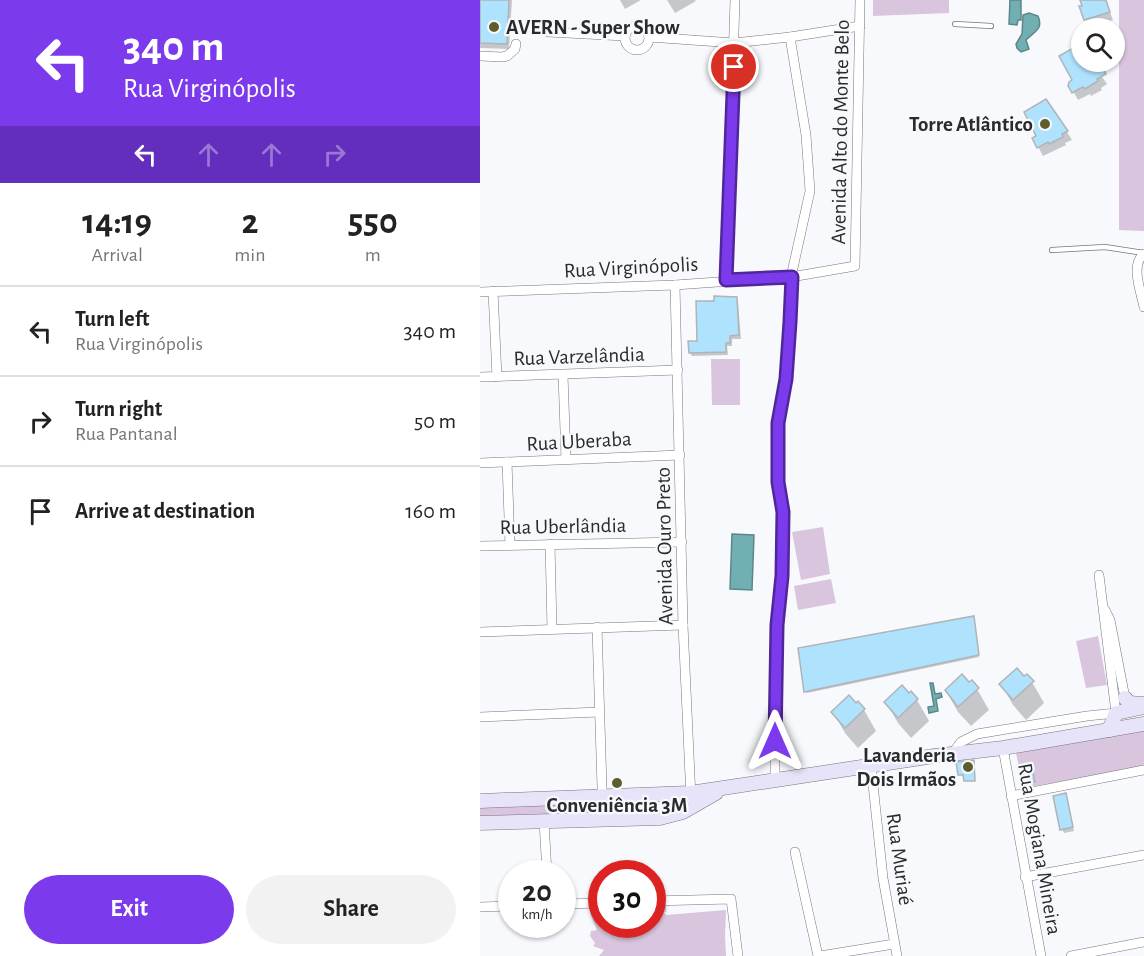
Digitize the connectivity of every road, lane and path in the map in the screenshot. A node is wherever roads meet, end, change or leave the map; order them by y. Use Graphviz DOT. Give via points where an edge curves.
graph roads {
  1 [pos="735,0"];
  2 [pos="860,0"];
  3 [pos="955,24"];
  4 [pos="860,26"];
  5 [pos="991,26"];
  6 [pos="548,32"];
  7 [pos="625,36"];
  8 [pos="790,37"];
  9 [pos="649,38"];
  10 [pos="734,43"];
  11 [pos="516,44"];
  12 [pos="480,56"];
  13 [pos="1052,250"];
  14 [pos="1144,253"];
  15 [pos="855,266"];
  16 [pos="792,277"];
  17 [pos="726,280"];
  18 [pos="675,285"];
  19 [pos="493,291"];
  20 [pos="480,292"];
  21 [pos="1144,307"];
  22 [pos="678,370"];
  23 [pos="563,375"];
  24 [pos="480,376"];
  25 [pos="497,377"];
  26 [pos="680,455"];
  27 [pos="567,459"];
  28 [pos="507,462"];
  29 [pos="480,463"];
  30 [pos="682,542"];
  31 [pos="550,544"];
  32 [pos="510,545"];
  33 [pos="480,546"];
  34 [pos="1099,575"];
  35 [pos="1105,610"];
  36 [pos="683,625"];
  37 [pos="597,627"];
  38 [pos="552,629"];
  39 [pos="480,632"];
  40 [pos="1125,698"];
  41 [pos="1144,706"];
  42 [pos="599,712"];
  43 [pos="1119,712"];
  44 [pos="480,717"];
  45 [pos="1144,724"];
  46 [pos="1116,729"];
  47 [pos="1003,748"];
  48 [pos="952,753"];
  49 [pos="871,766"];
  50 [pos="1144,770"];
  51 [pos="775,779"];
  52 [pos="723,789"];
  53 [pos="690,793"];
  54 [pos="1011,796"];
  55 [pos="603,797"];
  56 [pos="480,801"];
  57 [pos="692,807"];
  58 [pos="603,819"];
  59 [pos="544,822"];
  60 [pos="480,823"];
  61 [pos="795,852"];
  62 [pos="1144,855"];
  63 [pos="546,860"];
  64 [pos="1025,877"];
  65 [pos="666,901"];
  66 [pos="498,906"];
  67 [pos="480,907"];
  68 [pos="1144,942"];
  69 [pos="894,944"];
  70 [pos="1128,945"];
  71 [pos="738,956"];
  72 [pos="819,956"];
  73 [pos="897,956"];
  74 [pos="1041,956"];
  75 [pos="1071,956"];
  76 [pos="1130,956"];
  1 -- 10 [label="street"];
  2 -- 4 [label="street, Avenida Alto do Monte Belo"];
  3 -- 5 [label="lane"];
  4 -- 8 [label="street"];
  4 -- 15 [label="street, Avenida Alto do Monte Belo"];
  6 -- 7 [label="street"];
  7 -- 9 [label="street" via="636,26 644,28"];
  7 -- 9 [label="street" via="629,47 639,50"];
  8 -- 10 [label="street"];
  8 -- 16 [label="street" via="806,135 810,191"];
  9 -- 10 [label="street"];
  10 -- 17 [label="street"];
  11 -- 12 [label="street" via="507,56"];
  13 -- 14 [label="lane" via="1105,247"];
  14 -- 21 [label="street" via="1137,266"];
  15 -- 16 [label="street, Rua Virginópolis"];
  16 -- 17 [label="street, Rua Virginópolis"];
  16 -- 51 [label="street" via="788,356 778,423 783,544 775,682"];
  17 -- 18 [label="street, Rua Virginópolis"];
  18 -- 19 [label="street, Rua Virginópolis"];
  18 -- 22 [label="street, Avenida Ouro Preto"];
  19 -- 20 [label="street, Rua Virginópolis"];
  19 -- 25 [label="street"];
  22 -- 23 [label="street, Rua Varzelândia"];
  22 -- 26 [label="street, Avenida Ouro Preto"];
  23 -- 25 [label="street, Rua Varzelândia"];
  23 -- 27 [label="street"];
  24 -- 25 [label="street, Rua Varzelândia"];
  26 -- 27 [label="street, Rua Uberaba"];
  26 -- 30 [label="street, Avenida Ouro Preto"];
  27 -- 28 [label="street, Rua Uberaba"];
  28 -- 29 [label="street, Rua Uberaba"];
  28 -- 32 [label="street"];
  30 -- 31 [label="street, Rua Uberlândia"];
  30 -- 36 [label="street, Avenida Ouro Preto"];
  31 -- 32 [label="street, Rua Uberlândia"];
  31 -- 38 [label="street"];
  32 -- 33 [label="street, Rua Uberlândia"];
  34 -- 35 [label="street"];
  35 -- 40 [label="street"];
  35 -- 43 [label="street" via="1103,619"];
  36 -- 37 [label="street"];
  36 -- 53 [label="street, Avenida Ouro Preto"];
  37 -- 38 [label="street"];
  37 -- 42 [label="street"];
  38 -- 39 [label="street"];
  40 -- 41 [label="main road" via="1129,703"];
  41 -- 43 [label="main road"];
  42 -- 44 [label="street"];
  42 -- 55 [label="street"];
  43 -- 46 [label="main road"];
  43 -- 48 [label="street" via="977,734 961,742"];
  45 -- 46 [label="main road"];
  46 -- 47 [label="main road"];
  47 -- 48 [label="main road"];
  47 -- 54 [label="street, Rua Mogiana Mineira"];
  48 -- 49 [label="main road"];
  49 -- 51 [label="main road"];
  49 -- 69 [label="street, Rua Muriaé"];
  50 -- 54 [label="street"];
  51 -- 52 [label="main road"];
  52 -- 53 [label="main road"];
  52 -- 57 [label="main road"];
  53 -- 55 [label="main road"];
  53 -- 57 [label="street, Avenida Ouro Preto"];
  54 -- 64 [label="street, Rua Mogiana Mineira"];
  55 -- 56 [label="main road"];
  55 -- 58 [label="street"];
  57 -- 58 [label="main road" via="660,818"];
  58 -- 59 [label="main road"];
  59 -- 60 [label="main road"];
  59 -- 63 [label="street"];
  61 -- 72 [label="street"];
  62 -- 64 [label="street"];
  64 -- 74 [label="street, Rua Mogiana Mineira"];
  65 -- 71 [label="street" via="731,899"];
  66 -- 67 [label="street"];
  68 -- 70 [label="street"];
  69 -- 72 [label="street"];
  69 -- 73 [label="street, Rua Muriaé"];
  70 -- 75 [label="street"];
  70 -- 76 [label="street"];
}
